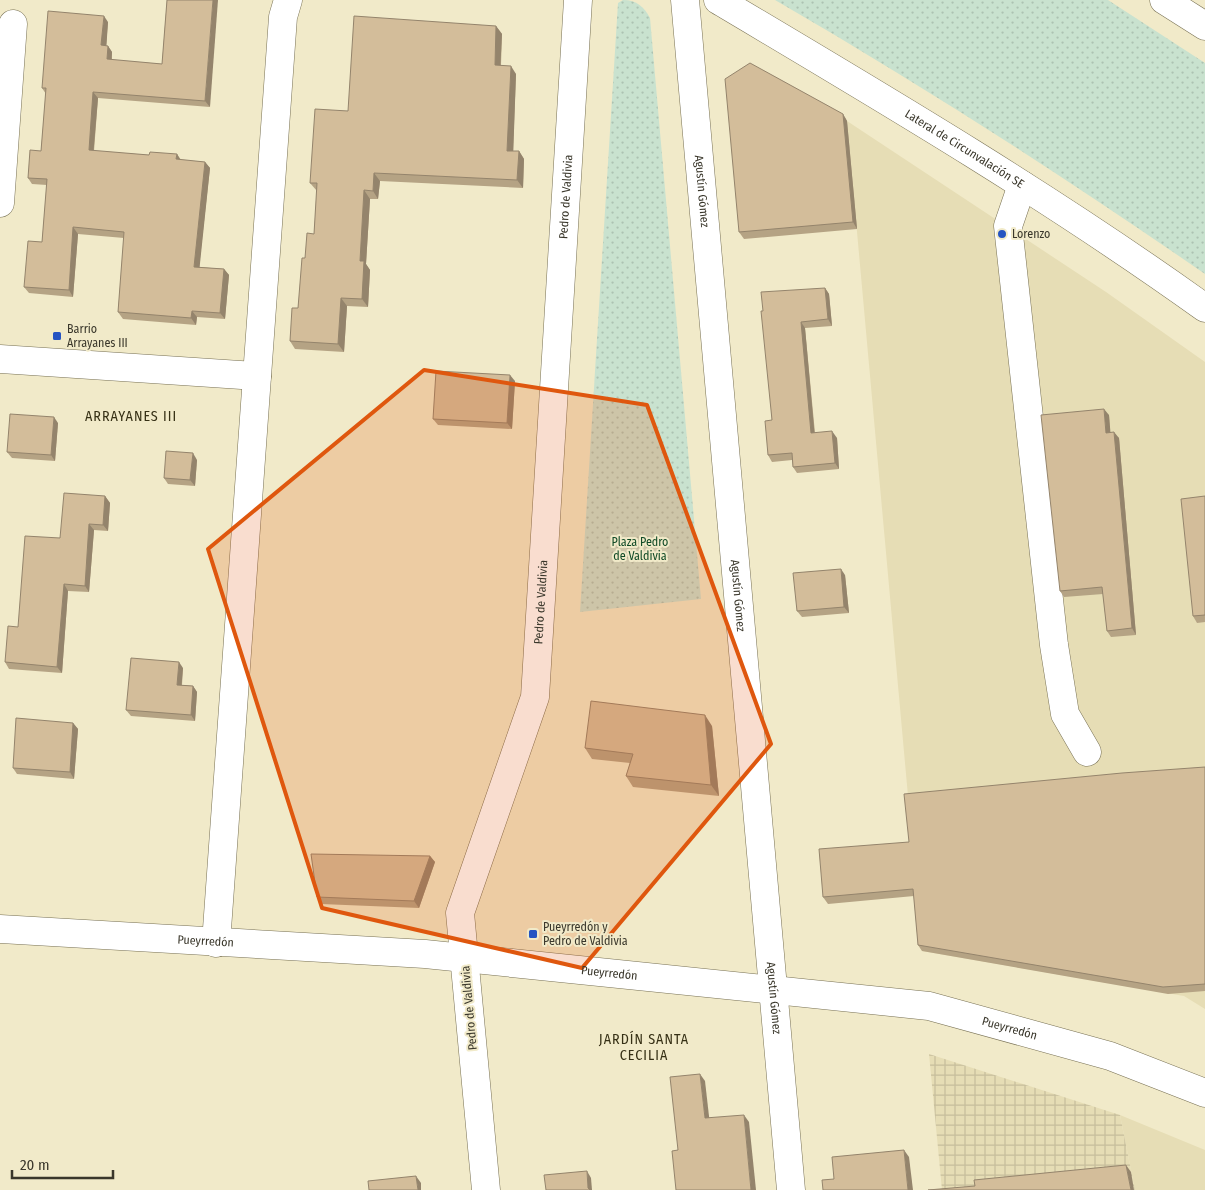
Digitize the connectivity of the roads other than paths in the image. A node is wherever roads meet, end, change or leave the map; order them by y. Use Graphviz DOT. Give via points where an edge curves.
graph roads {
  1 [pos="288,0"];
  2 [pos="578,0"];
  3 [pos="684,0"];
  4 [pos="718,0"];
  5 [pos="1164,0"];
  6 [pos="13,24"];
  7 [pos="1205,26"];
  8 [pos="1022,185"];
  9 [pos="0,203"];
  10 [pos="1205,308"];
  11 [pos="0,359"];
  12 [pos="257,376"];
  13 [pos="1087,752"];
  14 [pos="0,929"];
  15 [pos="216,943"];
  16 [pos="464,959"];
  17 [pos="772,989"];
  18 [pos="1205,1093"];
  19 [pos="486,1190"];
  20 [pos="791,1190"];
  1 -- 12 [label="main road" via="283,17"];
  2 -- 16 [label="main road, Pedro de Valdivia" via="536,697 460,913"];
  3 -- 17 [label="main road, Agustín Gómez"];
  4 -- 8 [label="main road, Lateral de Circunvalación SE" via="912,115"];
  5 -- 7 [label="main road"];
  6 -- 9 [label="main road"];
  8 -- 10 [label="main road, Lateral de Circunvalación SE"];
  8 -- 13 [label="main road" via="1008,226 1052,626 1066,714"];
  11 -- 12 [label="main road"];
  12 -- 15 [label="main road"];
  14 -- 15 [label="main road, Pueyrredón"];
  15 -- 16 [label="main road, Pueyrredón"];
  16 -- 17 [label="main road, Pueyrredón"];
  16 -- 19 [label="main road, Pedro de Valdivia"];
  17 -- 18 [label="main road, Pueyrredón" via="929,1006 1110,1056"];
  17 -- 20 [label="main road, Agustín Gómez"];
}
